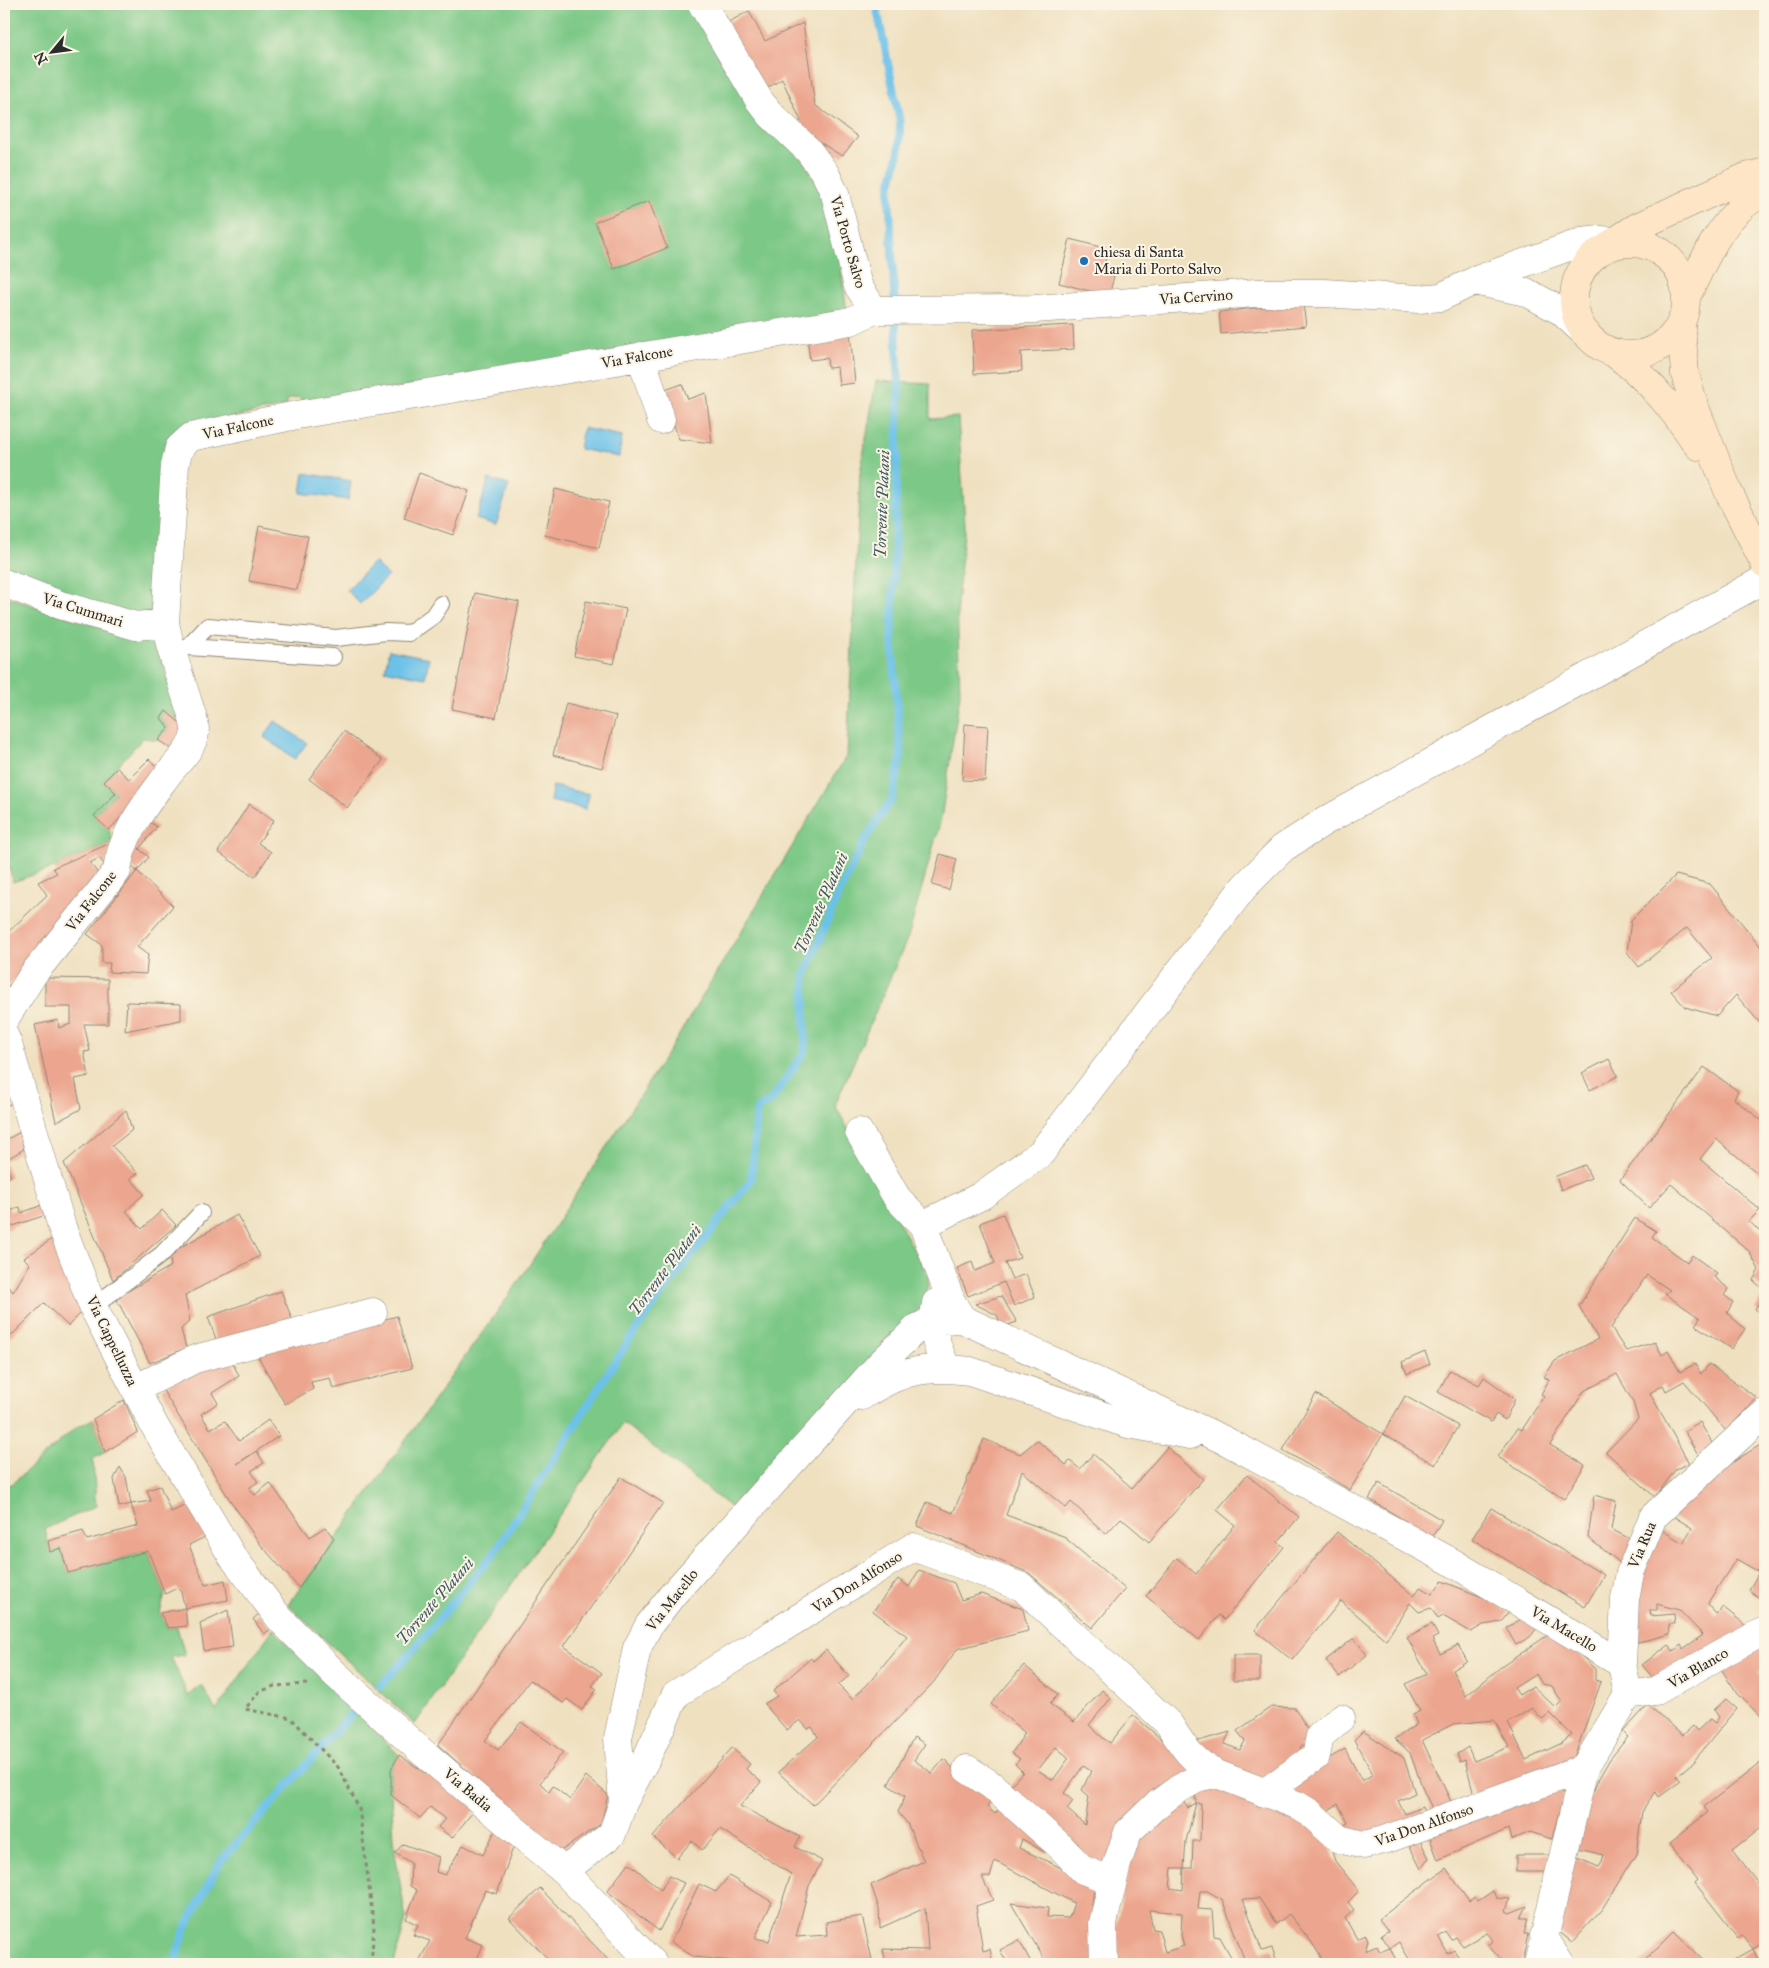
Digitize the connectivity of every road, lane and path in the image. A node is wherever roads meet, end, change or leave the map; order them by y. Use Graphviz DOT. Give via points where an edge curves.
graph roads {
  1 [pos="702,4"];
  2 [pos="1765,172"];
  3 [pos="1765,190"];
  4 [pos="1615,244"];
  5 [pos="1474,281"];
  6 [pos="1687,295"];
  7 [pos="874,310"];
  8 [pos="1681,324"];
  9 [pos="1587,335"];
  10 [pos="1614,353"];
  11 [pos="642,356"];
  12 [pos="661,420"];
  13 [pos="1729,493"];
  14 [pos="1765,564"];
  15 [pos="1765,580"];
  16 [pos="4,583"];
  17 [pos="441,604"];
  18 [pos="165,623"];
  19 [pos="333,657"];
  20 [pos="5,1037"];
  21 [pos="859,1132"];
  22 [pos="201,1213"];
  23 [pos="923,1225"];
  24 [pos="938,1263"];
  25 [pos="93,1307"];
  26 [pos="372,1312"];
  27 [pos="962,1319"];
  28 [pos="933,1320"];
  29 [pos="947,1368"];
  30 [pos="1085,1376"];
  31 [pos="135,1389"];
  32 [pos="1074,1405"];
  33 [pos="837,1412"];
  34 [pos="1765,1413"];
  35 [pos="1226,1441"];
  36 [pos="280,1620"];
  37 [pos="1765,1631"];
  38 [pos="1622,1664"];
  39 [pos="336,1675"];
  40 [pos="1628,1695"];
  41 [pos="1341,1718"];
  42 [pos="1584,1768"];
  43 [pos="967,1769"];
  44 [pos="1217,1774"];
  45 [pos="1264,1792"];
  46 [pos="623,1803"];
  47 [pos="564,1871"];
  48 [pos="1113,1881"];
  49 [pos="1543,1936"];
  50 [pos="371,1964"];
  51 [pos="653,1964"];
  52 [pos="1104,1964"];
  53 [pos="1538,1964"];
  54 [pos="1561,1964"];
  1 -- 7 [label="street, Via Porto Salvo" via="759,100 771,116 808,150 825,173 835,194 858,286"];
  2 -- 4 [label="street" via="1746,177 1637,226"];
  3 -- 6 [label="street" via="1726,224 1708,251"];
  4 -- 5 [label="street, Via Cervino" via="1600,240 1567,247"];
  4 -- 6 [label="street" via="1641,243 1667,256 1684,280"];
  4 -- 9 [label="street" via="1594,255 1579,275 1575,287 1576,312"];
  5 -- 7 [label="street, Via Cervino" via="1441,297 1418,299 1324,293 1256,293 1035,308"];
  5 -- 9 [label="street" via="1526,292 1561,311"];
  6 -- 8 [label="street"];
  7 -- 11 [label="street, Via Falcone" via="851,321"];
  8 -- 10 [label="street" via="1669,340 1653,350 1640,354"];
  8 -- 13 [label="street" via="1689,390"];
  9 -- 10 [label="street"];
  10 -- 13 [label="street" via="1636,369 1677,415"];
  11 -- 12 [label="street"];
  11 -- 18 [label="street, Via Falcone" via="297,415 191,437 179,448 174,465"];
  13 -- 14 [label="street"];
  15 -- 23 [label="street" via="1325,821 1283,848 1244,887 1041,1153 981,1196"];
  16 -- 18 [label="street, Via Cummari" via="60,604 136,626"];
  17 -- 19 [label="lane" via="434,616 409,633 386,632 336,638 208,626 188,647"];
  18 -- 20 [label="street, Via Falcone" via="195,732 190,748 128,832 119,854 117,871 34,973"];
  20 -- 25 [label="street, Via Cappelluzza" via="62,1226"];
  21 -- 23 [label="street" via="897,1198"];
  22 -- 25 [label="lane" via="162,1254"];
  23 -- 24 [label="street"];
  24 -- 27 [label="street" via="951,1301"];
  24 -- 28 [label="street" via="938,1296"];
  25 -- 31 [label="street, Via Cappelluzza"];
  26 -- 31 [label="street" via="195,1359"];
  27 -- 28 [label="street"];
  27 -- 30 [label="street"];
  28 -- 29 [label="street" via="938,1350"];
  28 -- 33 [label="street" via="917,1328"];
  29 -- 32 [label="street" via="970,1371"];
  29 -- 33 [label="street" via="917,1370 884,1381"];
  30 -- 32 [label="street"];
  30 -- 35 [label="street"];
  31 -- 36 [label="street, Via Cappelluzza" via="232,1556"];
  32 -- 35 [label="street" via="1128,1424"];
  33 -- 46 [label="street, Via Macello" via="649,1625 637,1648 618,1738"];
  34 -- 38 [label="street, Via Rua" via="1653,1517 1630,1573 1625,1599"];
  35 -- 38 [label="street, Via Macello" via="1450,1561"];
  36 -- 39 [label="street, Via Badia"];
  37 -- 40 [label="street, Via Blanco" via="1656,1691"];
  38 -- 40 [label="street"];
  39 -- 47 [label="street, Via Badia"];
  39 -- 50 [label="path" via="324,1681 274,1686 259,1692 245,1709 291,1718 338,1768 359,1808 374,1927"];
  40 -- 42 [label="street"];
  41 -- 45 [label="street" via="1320,1736 1316,1756"];
  42 -- 45 [label="street, Via Don Alfonso" via="1364,1845 1339,1839 1310,1813"];
  42 -- 49 [label="street"];
  43 -- 48 [label="street" via="991,1785 1083,1870"];
  44 -- 45 [label="street, Via Don Alfonso"];
  44 -- 46 [label="street, Via Don Alfonso" via="1200,1766 1182,1746 1169,1724 1022,1587 913,1547 676,1694"];
  44 -- 48 [label="street" via="1200,1777 1177,1790 1128,1832"];
  46 -- 47 [label="street, Via Macello" via="612,1834"];
  47 -- 51 [label="street, Via Badia"];
  48 -- 52 [label="street" via="1103,1923"];
  49 -- 53 [label="street"];
  49 -- 54 [label="street"];
}
